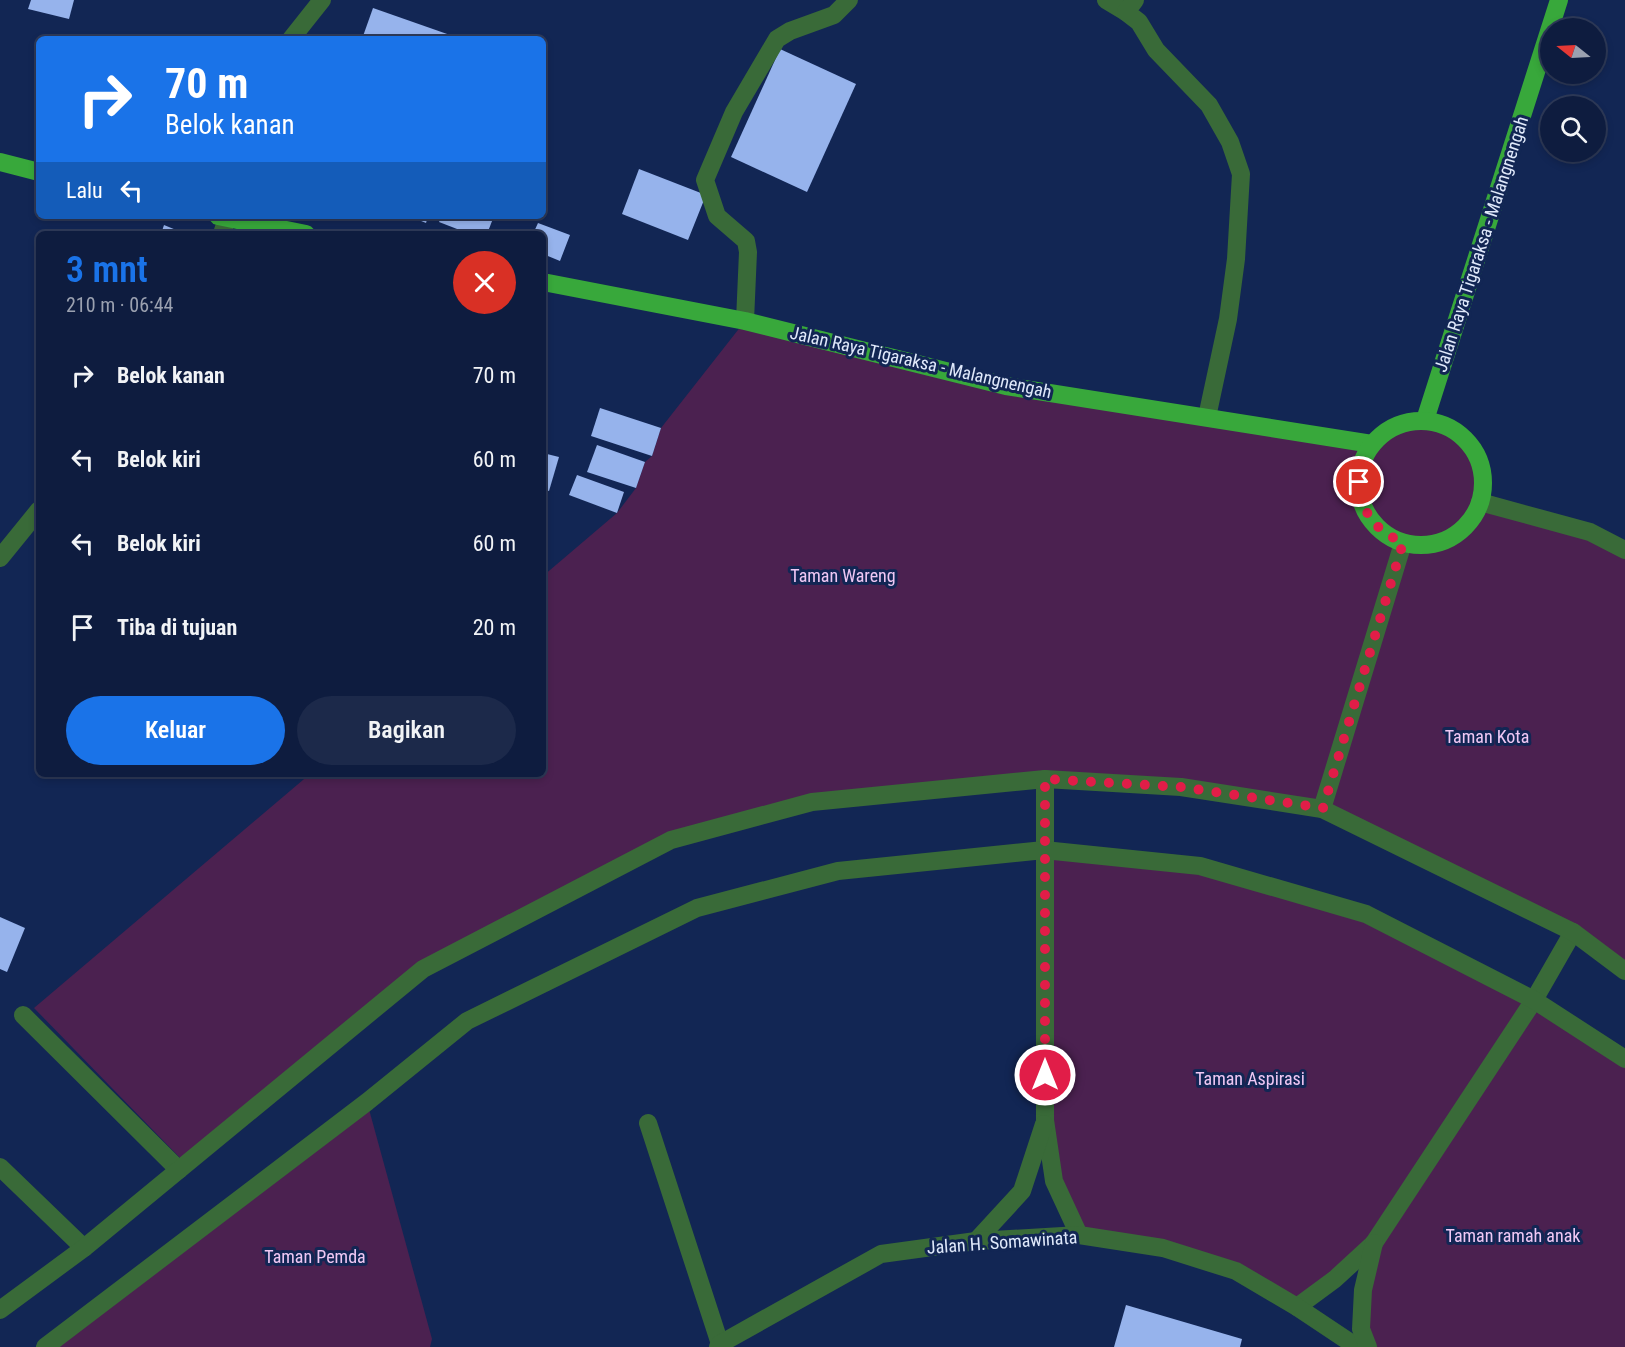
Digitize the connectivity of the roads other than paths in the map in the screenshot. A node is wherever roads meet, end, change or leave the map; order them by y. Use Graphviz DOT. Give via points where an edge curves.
graph roads {
  1 [pos="322,0"];
  2 [pos="849,0"];
  3 [pos="1106,0"];
  4 [pos="1559,0"];
  5 [pos="1130,6"];
  6 [pos="293,36"];
  7 [pos="0,162"];
  8 [pos="36,171"];
  9 [pos="222,223"];
  10 [pos="283,231"];
  11 [pos="546,283"];
  12 [pos="745,321"];
  13 [pos="1207,417"];
  14 [pos="1425,420"];
  15 [pos="1372,444"];
  16 [pos="1480,502"];
  17 [pos="36,514"];
  18 [pos="1403,543"];
  19 [pos="1625,550"];
  20 [pos="0,558"];
  21 [pos="1045,779"];
  22 [pos="1323,808"];
  23 [pos="1044,850"];
  24 [pos="1572,932"];
  25 [pos="1625,971"];
  26 [pos="1534,1000"];
  27 [pos="23,1015"];
  28 [pos="1625,1059"];
  29 [pos="1046,1120"];
  30 [pos="648,1123"];
  31 [pos="0,1167"];
  32 [pos="179,1170"];
  33 [pos="1079,1235"];
  34 [pos="976,1240"];
  35 [pos="1374,1243"];
  36 [pos="84,1248"];
  37 [pos="1298,1307"];
  38 [pos="0,1310"];
  39 [pos="719,1346"];
  40 [pos="45,1347"];
  41 [pos="1357,1347"];
  42 [pos="1368,1347"];
  1 -- 6 [label="street"];
  2 -- 12 [label="street" via="834,15 777,39 734,112 705,180 717,216 746,241"];
  3 -- 5 [label="street"];
  4 -- 14 [label="main road, Jalan Raya Tigaraksa - Malangnengah"];
  5 -- 13 [label="street" via="1156,50 1209,105 1230,142 1241,174 1228,319"];
  7 -- 8 [label="main road"];
  9 -- 10 [label="main road"];
  11 -- 12 [label="main road, Jalan Raya Tigaraksa - Malangnengah"];
  12 -- 13 [label="main road, Jalan Raya Tigaraksa - Malangnengah" via="1006,386"];
  13 -- 15 [label="main road, Jalan Raya Tigaraksa - Malangnengah"];
  14 -- 15 [label="main road" via="1390,429"];
  14 -- 16 [label="main road" via="1459,434 1476,453 1483,477"];
  15 -- 18 [label="main road" via="1360,472 1361,502 1371,521"];
  16 -- 18 [label="main road" via="1468,524 1450,538 1427,546"];
  16 -- 19 [label="street" via="1590,532"];
  17 -- 20 [label="street"];
  18 -- 22 [label="street"];
  21 -- 22 [label="street" via="1181,787"];
  21 -- 23 [label="street"];
  21 -- 32 [label="street" via="812,802 671,840 423,969"];
  22 -- 24 [label="street"];
  23 -- 26 [label="street" via="1200,866 1366,914"];
  23 -- 29 [label="street"];
  23 -- 40 [label="street" via="838,871 697,908 467,1021"];
  24 -- 25 [label="street"];
  24 -- 26 [label="street"];
  26 -- 28 [label="street"];
  26 -- 35 [label="street"];
  27 -- 32 [label="street"];
  29 -- 33 [label="street" via="1054,1180"];
  29 -- 34 [label="street" via="1022,1191"];
  30 -- 39 [label="street"];
  31 -- 36 [label="street"];
  32 -- 36 [label="street"];
  33 -- 34 [label="street, Jalan H. Somawinata"];
  33 -- 37 [label="street, Jalan H. Somawinata" via="1163,1248 1236,1271"];
  34 -- 39 [label="street, Jalan H. Somawinata" via="881,1254"];
  35 -- 37 [label="street"];
  35 -- 42 [label="street" via="1363,1290 1361,1329"];
  36 -- 38 [label="street"];
  37 -- 41 [label="street, Jalan H. Somawinata"];
}
